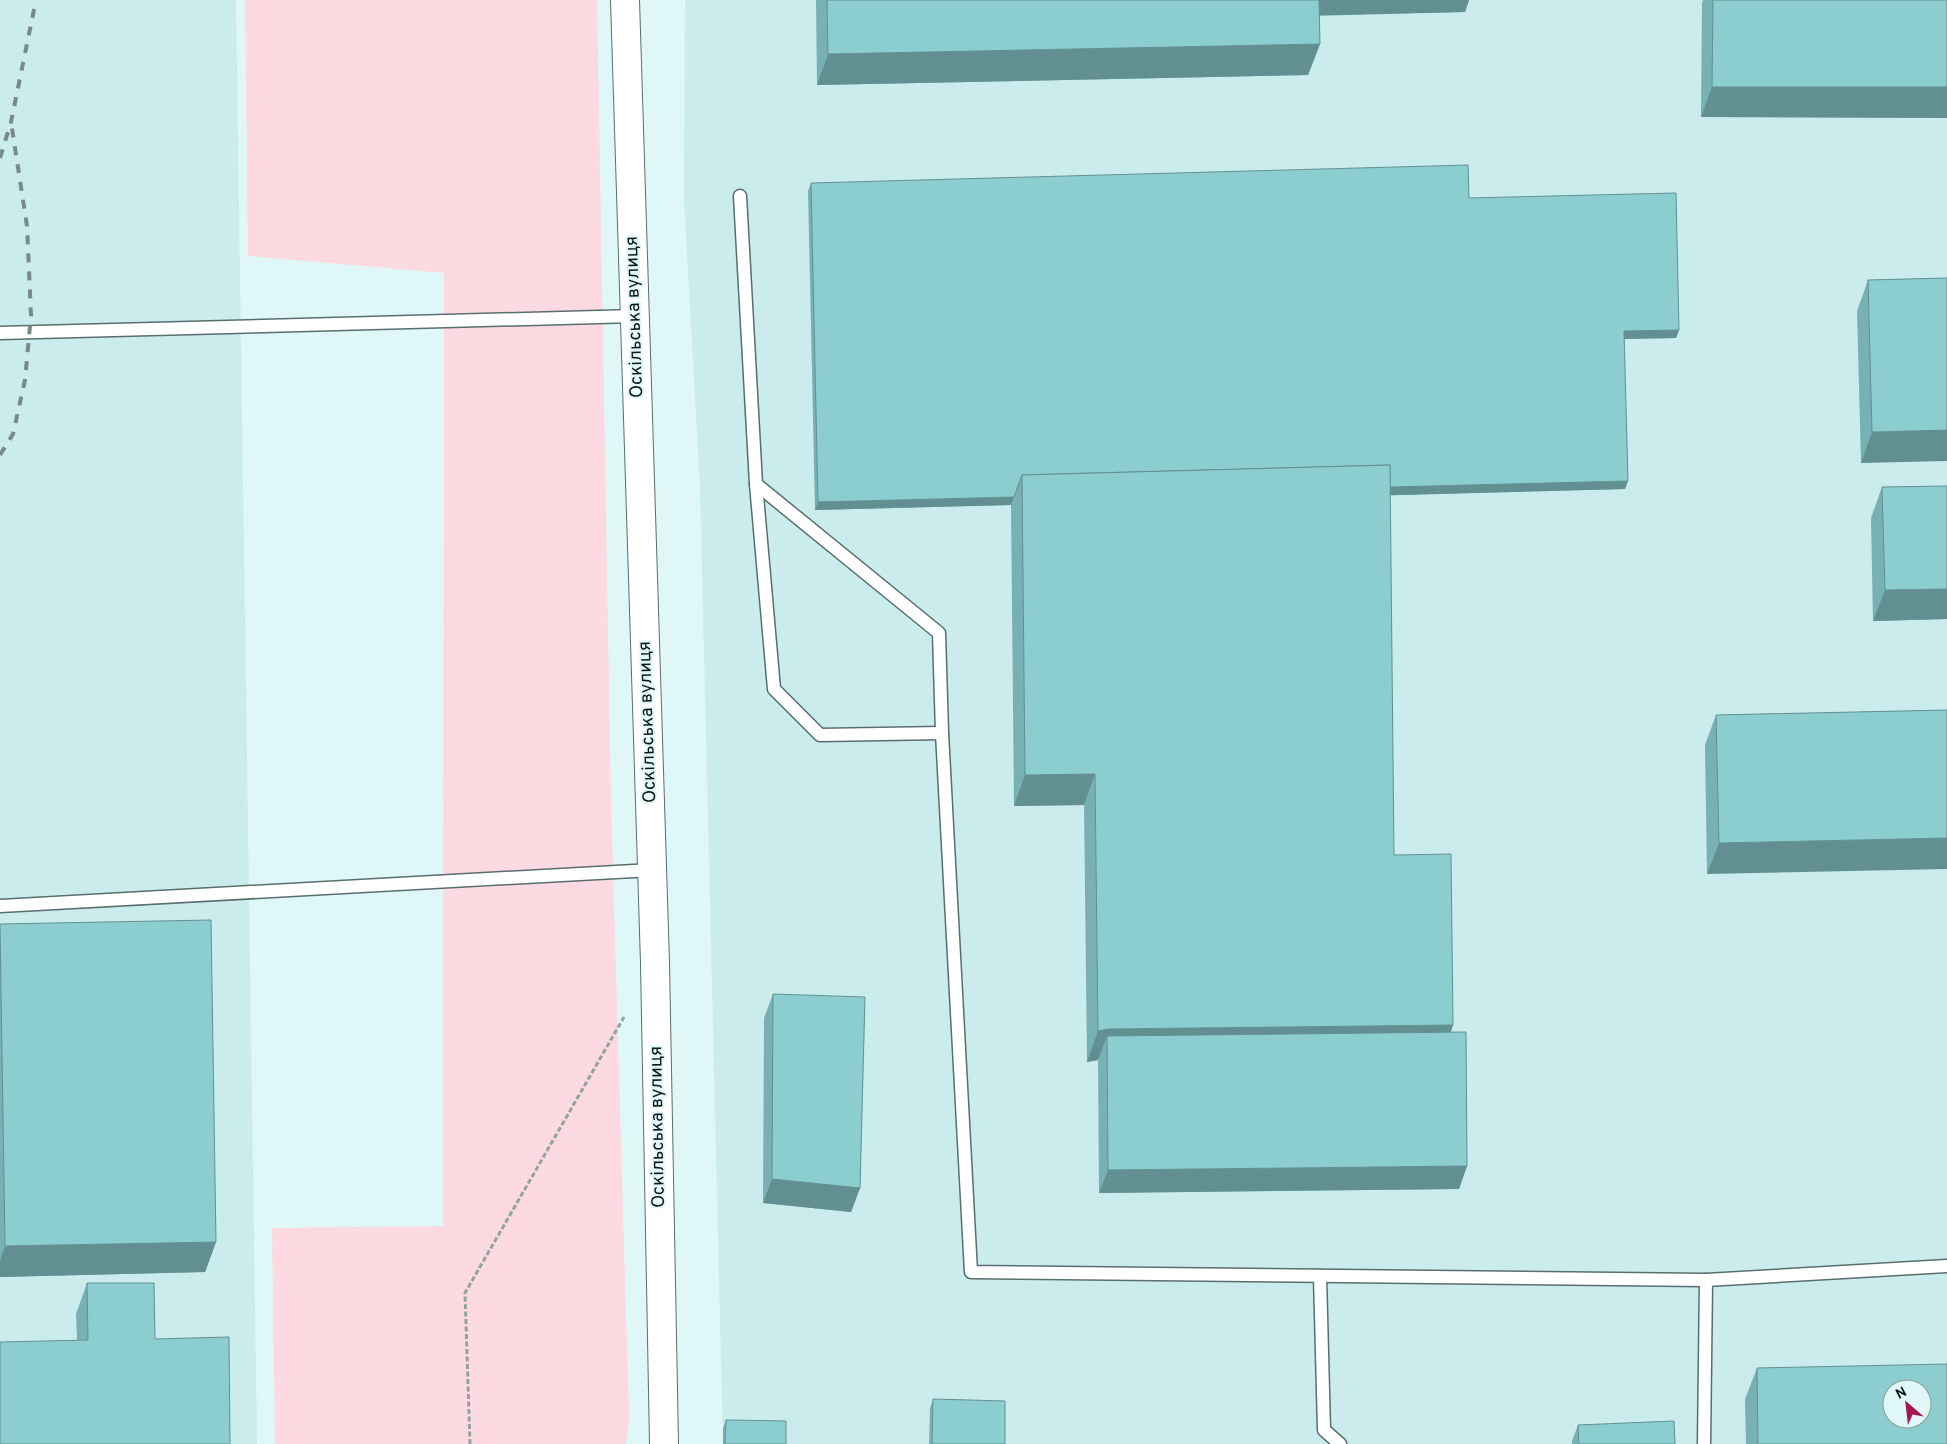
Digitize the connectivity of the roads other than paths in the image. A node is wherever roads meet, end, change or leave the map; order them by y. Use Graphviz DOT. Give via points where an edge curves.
graph roads {
  1 [pos="625,0"];
  2 [pos="740,196"];
  3 [pos="635,316"];
  4 [pos="0,332"];
  5 [pos="756,484"];
  6 [pos="942,732"];
  7 [pos="652,870"];
  8 [pos="0,906"];
  9 [pos="1947,1266"];
  10 [pos="1320,1276"];
  11 [pos="1706,1280"];
  12 [pos="664,1444"];
  13 [pos="1340,1444"];
  14 [pos="1704,1444"];
  1 -- 3 [label="main road, Оскільська вулиця"];
  2 -- 5 [label="lane"];
  3 -- 4 [label="lane"];
  3 -- 7 [label="main road, Оскільська вулиця"];
  5 -- 6 [label="lane" via="939,633"];
  5 -- 6 [label="lane" via="774,689 820,735"];
  6 -- 10 [label="lane" via="971,1272"];
  7 -- 8 [label="lane"];
  7 -- 12 [label="main road, Оскільська вулиця"];
  9 -- 11 [label="lane"];
  10 -- 11 [label="lane"];
  10 -- 13 [label="lane" via="1324,1430"];
  11 -- 14 [label="lane"];
}
